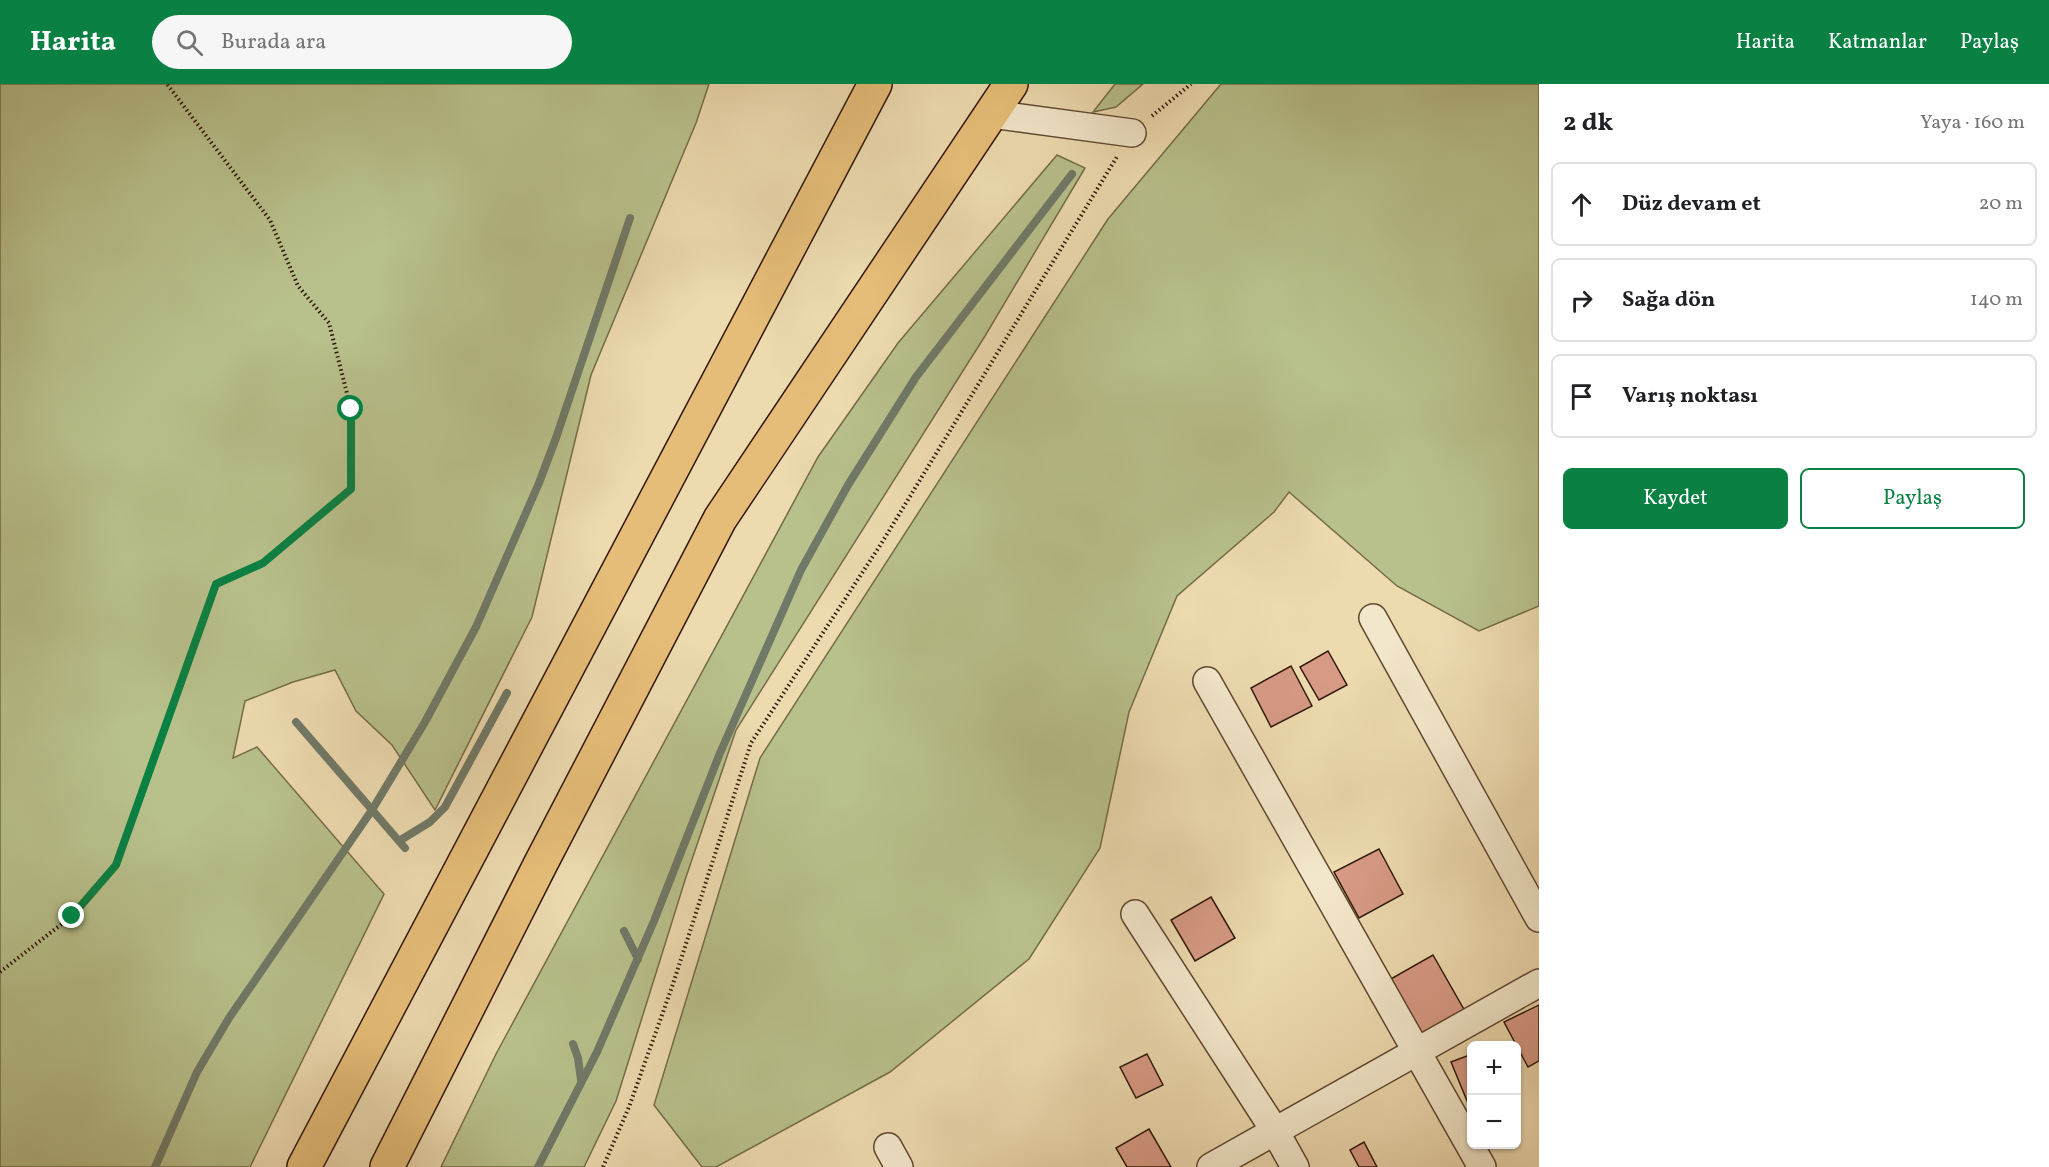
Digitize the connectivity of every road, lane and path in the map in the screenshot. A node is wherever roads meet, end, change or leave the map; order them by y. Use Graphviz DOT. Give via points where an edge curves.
graph roads {
  1 [pos="167,84"];
  2 [pos="875,84"];
  3 [pos="1011,84"];
  4 [pos="1191,84"];
  5 [pos="991,114"];
  6 [pos="1132,133"];
  7 [pos="1372,618"];
  8 [pos="1207,681"];
  9 [pos="1135,914"];
  10 [pos="1539,918"];
  11 [pos="0,972"];
  12 [pos="1539,983"];
  13 [pos="1416,1052"];
  14 [pos="1275,1131"];
  15 [pos="304,1167"];
  16 [pos="387,1167"];
  17 [pos="603,1167"];
  18 [pos="1211,1167"];
  19 [pos="1295,1167"];
  20 [pos="1482,1167"];
  1 -- 11 [label="path" via="270,220 298,286 329,323 351,409 351,489 263,563 216,584 116,865 72,916"];
  2 -- 15 [label="highway"];
  3 -- 5 [label="highway"];
  4 -- 6 [label="path"];
  5 -- 6 [label="street"];
  5 -- 16 [label="highway" via="720,519"];
  6 -- 17 [label="path" via="881,544 751,743 672,987"];
  7 -- 10 [label="street"];
  8 -- 13 [label="street"];
  9 -- 14 [label="street"];
  12 -- 13 [label="street"];
  13 -- 14 [label="street"];
  13 -- 20 [label="street"];
  14 -- 18 [label="street"];
  14 -- 19 [label="street"];
}
